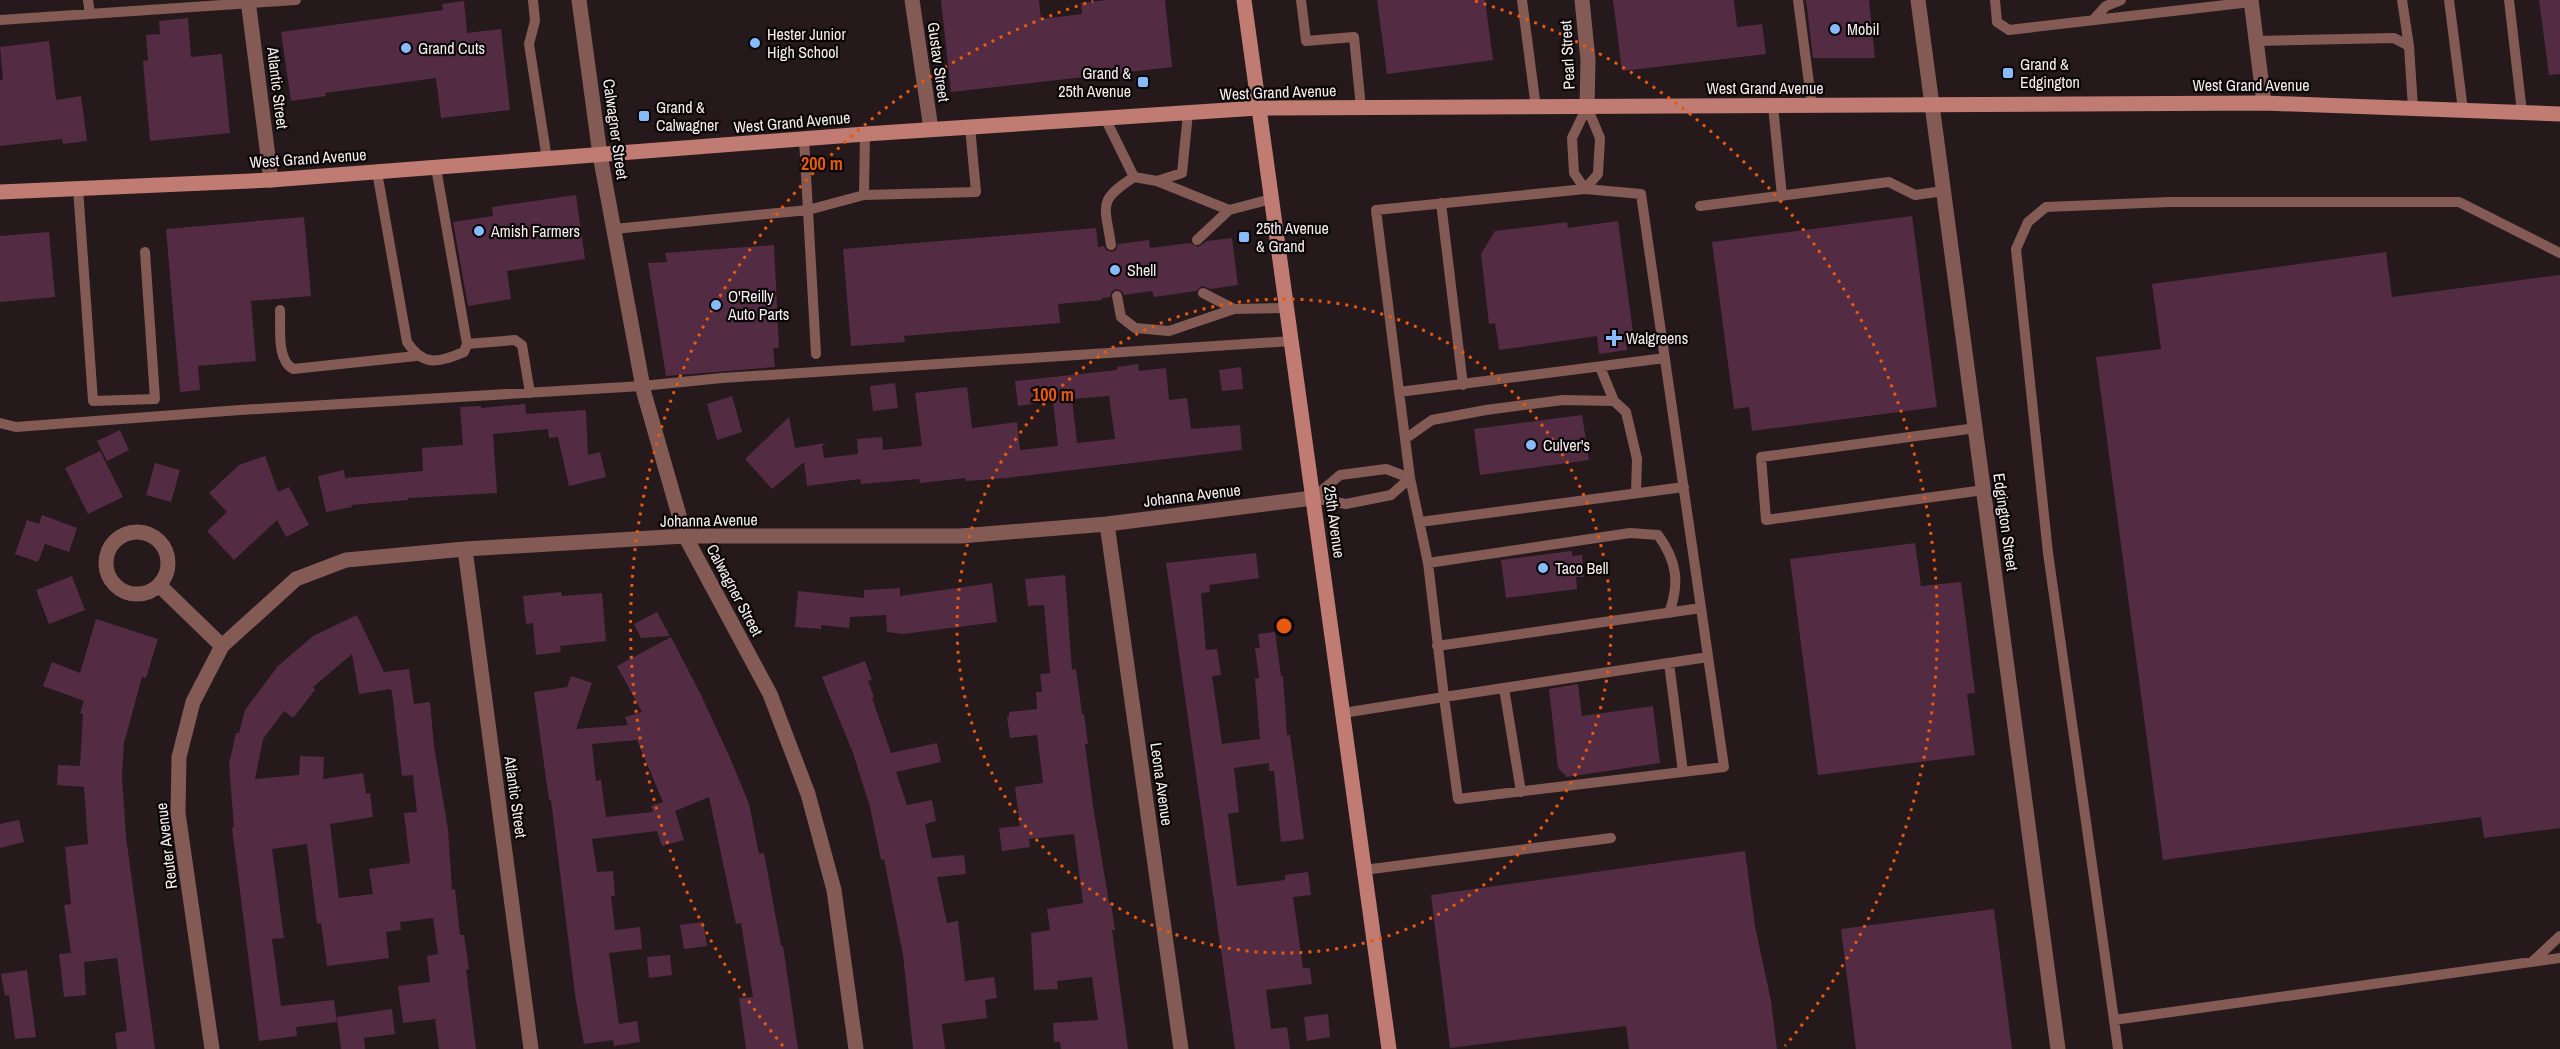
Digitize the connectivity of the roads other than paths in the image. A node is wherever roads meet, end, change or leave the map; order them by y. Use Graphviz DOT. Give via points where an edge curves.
graph roads {
  1 [pos="88,0"];
  2 [pos="296,0"];
  3 [pos="533,0"];
  4 [pos="579,0"];
  5 [pos="912,0"];
  6 [pos="1244,0"];
  7 [pos="1301,0"];
  8 [pos="1522,0"];
  9 [pos="1582,0"];
  10 [pos="1798,0"];
  11 [pos="1918,0"];
  12 [pos="1995,0"];
  13 [pos="2121,0"];
  14 [pos="2402,0"];
  15 [pos="2449,0"];
  16 [pos="2508,0"];
  17 [pos="2251,1"];
  18 [pos="248,2"];
  19 [pos="2180,5"];
  20 [pos="90,14"];
  21 [pos="2094,19"];
  22 [pos="0,20"];
  23 [pos="2256,42"];
  24 [pos="2409,45"];
  25 [pos="2264,103"];
  26 [pos="1773,106"];
  27 [pos="1812,106"];
  28 [pos="1933,106"];
  29 [pos="1587,107"];
  30 [pos="1258,108"];
  31 [pos="1361,108"];
  32 [pos="1536,108"];
  33 [pos="2413,108"];
  34 [pos="2463,110"];
  35 [pos="2522,112"];
  36 [pos="1188,113"];
  37 [pos="2560,114"];
  38 [pos="1105,118"];
  39 [pos="970,127"];
  40 [pos="931,129"];
  41 [pos="865,134"];
  42 [pos="804,139"];
  43 [pos="600,155"];
  44 [pos="547,159"];
  45 [pos="436,168"];
  46 [pos="377,172"];
  47 [pos="1134,177"];
  48 [pos="271,180"];
  49 [pos="1157,181"];
  50 [pos="78,188"];
  51 [pos="1585,189"];
  52 [pos="0,192"];
  53 [pos="1944,192"];
  54 [pos="864,195"];
  55 [pos="1782,196"];
  56 [pos="1271,199"];
  57 [pos="1441,203"];
  58 [pos="1700,206"];
  59 [pos="808,210"];
  60 [pos="1229,210"];
  61 [pos="614,229"];
  62 [pos="1197,240"];
  63 [pos="1111,245"];
  64 [pos="145,252"];
  65 [pos="2560,252"];
  66 [pos="1203,293"];
  67 [pos="1117,296"];
  68 [pos="1287,308"];
  69 [pos="1234,309"];
  70 [pos="280,310"];
  71 [pos="1292,341"];
  72 [pos="467,344"];
  73 [pos="816,354"];
  74 [pos="416,356"];
  75 [pos="1665,358"];
  76 [pos="1600,367"];
  77 [pos="1463,385"];
  78 [pos="642,386"];
  79 [pos="1399,392"];
  80 [pos="530,393"];
  81 [pos="1614,401"];
  82 [pos="0,423"];
  83 [pos="1976,428"];
  84 [pos="1405,440"];
  85 [pos="1410,478"];
  86 [pos="1684,487"];
  87 [pos="1984,490"];
  88 [pos="1636,493"];
  89 [pos="1313,498"];
  90 [pos="1420,522"];
  91 [pos="1107,524"];
  92 [pos="685,536"];
  93 [pos="465,549"];
  94 [pos="1428,563"];
  95 [pos="159,585"];
  96 [pos="1701,608"];
  97 [pos="1669,613"];
  98 [pos="222,646"];
  99 [pos="1437,646"];
  100 [pos="1708,657"];
  101 [pos="1669,663"];
  102 [pos="1504,688"];
  103 [pos="1444,697"];
  104 [pos="1343,712"];
  105 [pos="1683,772"];
  106 [pos="1521,792"];
  107 [pos="1611,838"];
  108 [pos="1364,870"];
  109 [pos="2560,936"];
  110 [pos="2560,958"];
  111 [pos="2532,962"];
  112 [pos="2114,1020"];
  113 [pos="212,1049"];
  114 [pos="531,1049"];
  115 [pos="856,1049"];
  116 [pos="1181,1049"];
  117 [pos="1389,1049"];
  118 [pos="2058,1049"];
  119 [pos="2118,1049"];
  1 -- 20 [label="lane"];
  2 -- 18 [label="lane"];
  3 -- 44 [label="lane" via="535,21 529,44"];
  4 -- 43 [label="street, Calwagner Street"];
  5 -- 40 [label="street, Gustav Street"];
  6 -- 30 [label="main road, 25th Avenue"];
  7 -- 31 [label="lane" via="1306,40 1354,37"];
  8 -- 32 [label="lane"];
  9 -- 29 [label="street, Pearl Street" via="1588,60"];
  10 -- 27 [label="lane"];
  11 -- 28 [label="street, Edgington Street"];
  12 -- 21 [label="lane" via="1997,22 2009,30"];
  13 -- 21 [label="lane" via="2106,6"];
  14 -- 24 [label="lane"];
  15 -- 34 [label="lane"];
  16 -- 35 [label="lane"];
  17 -- 19 [label="lane"];
  17 -- 23 [label="street"];
  18 -- 20 [label="lane"];
  18 -- 48 [label="street, Atlantic Street"];
  19 -- 21 [label="lane"];
  20 -- 22 [label="lane"];
  23 -- 24 [label="lane" via="2394,38"];
  23 -- 25 [label="street"];
  24 -- 33 [label="lane"];
  25 -- 28 [label="main road, West Grand Avenue"];
  25 -- 33 [label="main road, West Grand Avenue"];
  26 -- 27 [label="main road, West Grand Avenue"];
  26 -- 29 [label="main road, West Grand Avenue"];
  26 -- 55 [label="lane"];
  27 -- 28 [label="main road, West Grand Avenue"];
  28 -- 53 [label="street, Edgington Street"];
  29 -- 32 [label="main road, West Grand Avenue"];
  29 -- 51 [label="lane" via="1572,138 1574,174"];
  29 -- 51 [label="lane" via="1600,138 1598,174"];
  30 -- 31 [label="main road, West Grand Avenue"];
  30 -- 36 [label="main road, West Grand Avenue"];
  30 -- 56 [label="main road, 25th Avenue"];
  31 -- 32 [label="main road, West Grand Avenue"];
  33 -- 34 [label="main road, West Grand Avenue"];
  34 -- 35 [label="main road, West Grand Avenue"];
  35 -- 37 [label="main road, West Grand Avenue"];
  36 -- 38 [label="main road, West Grand Avenue"];
  36 -- 49 [label="lane" via="1182,173"];
  38 -- 39 [label="main road, West Grand Avenue"];
  38 -- 47 [label="lane"];
  39 -- 40 [label="main road, West Grand Avenue"];
  39 -- 54 [label="lane" via="976,192"];
  40 -- 41 [label="main road, West Grand Avenue"];
  41 -- 42 [label="main road, West Grand Avenue"];
  41 -- 54 [label="lane"];
  42 -- 43 [label="main road, West Grand Avenue"];
  42 -- 59 [label="lane"];
  43 -- 44 [label="main road, West Grand Avenue"];
  43 -- 61 [label="street, Calwagner Street"];
  44 -- 45 [label="main road, West Grand Avenue"];
  45 -- 46 [label="main road, West Grand Avenue"];
  45 -- 72 [label="lane"];
  46 -- 48 [label="main road, West Grand Avenue"];
  46 -- 74 [label="lane" via="407,342"];
  47 -- 49 [label="lane"];
  47 -- 63 [label="lane" via="1111,192 1106,206"];
  48 -- 50 [label="main road, West Grand Avenue"];
  49 -- 60 [label="lane"];
  50 -- 52 [label="main road, West Grand Avenue"];
  50 -- 64 [label="lane" via="93,401 155,399"];
  51 -- 57 [label="lane"];
  51 -- 75 [label="lane" via="1641,194"];
  53 -- 55 [label="lane" via="1915,195 1890,182"];
  53 -- 83 [label="street, Edgington Street"];
  54 -- 59 [label="lane"];
  55 -- 58 [label="lane"];
  56 -- 60 [label="lane"];
  56 -- 68 [label="main road, 25th Avenue"];
  57 -- 77 [label="lane"];
  57 -- 79 [label="lane" via="1376,210"];
  59 -- 61 [label="lane"];
  59 -- 73 [label="lane"];
  60 -- 62 [label="lane"];
  61 -- 78 [label="street, Calwagner Street"];
  65 -- 112 [label="lane" via="2459,202 2169,202 2046,207 2028,222 2016,249 2048,553"];
  66 -- 69 [label="lane"];
  67 -- 69 [label="lane" via="1121,317 1135,328 1169,331"];
  68 -- 69 [label="lane"];
  68 -- 71 [label="main road, 25th Avenue"];
  70 -- 74 [label="lane" via="282,356 293,369"];
  71 -- 78 [label="lane"];
  71 -- 89 [label="main road, 25th Avenue"];
  72 -- 74 [label="lane" via="464,352 447,358 429,361"];
  72 -- 80 [label="lane" via="519,342"];
  75 -- 76 [label="lane"];
  75 -- 86 [label="lane"];
  76 -- 77 [label="lane"];
  76 -- 81 [label="lane"];
  77 -- 79 [label="lane"];
  78 -- 80 [label="lane"];
  78 -- 92 [label="street, Calwagner Street"];
  79 -- 84 [label="lane"];
  80 -- 82 [label="lane" via="16,427"];
  81 -- 84 [label="lane" via="1563,400 1432,420"];
  81 -- 88 [label="lane" via="1626,412 1637,459"];
  83 -- 87 [label="street, Edgington Street"];
  83 -- 87 [label="lane" via="1761,457 1766,520"];
  84 -- 85 [label="lane"];
  85 -- 89 [label="lane" via="1391,495 1346,504"];
  85 -- 89 [label="lane" via="1386,469 1340,475"];
  85 -- 90 [label="lane"];
  86 -- 88 [label="lane"];
  86 -- 96 [label="lane"];
  87 -- 118 [label="street, Edgington Street"];
  88 -- 90 [label="lane"];
  89 -- 91 [label="street, Johanna Avenue"];
  89 -- 104 [label="main road, 25th Avenue"];
  90 -- 94 [label="lane"];
  91 -- 92 [label="street, Johanna Avenue" via="960,536"];
  91 -- 116 [label="street, Leona Avenue"];
  92 -- 93 [label="street, Johanna Avenue"];
  92 -- 115 [label="street, Calwagner Street" via="770,694 808,794 834,890"];
  93 -- 98 [label="street, Johanna Avenue" via="346,560 296,579"];
  93 -- 114 [label="street, Atlantic Street"];
  94 -- 97 [label="lane" via="1629,533 1658,535 1670,551 1677,592"];
  94 -- 99 [label="lane"];
  95 -- 95 [label="street" via="168,568 168,558 159,540 132,532 114,541 105,560 111,581 119,589 140,594"];
  95 -- 98 [label="street"];
  96 -- 97 [label="lane"];
  96 -- 100 [label="lane"];
  97 -- 99 [label="lane"];
  98 -- 113 [label="street, Reuter Avenue" via="193,702 179,757 178,779 178,813"];
  99 -- 103 [label="lane"];
  100 -- 101 [label="lane"];
  100 -- 105 [label="lane" via="1724,767"];
  101 -- 102 [label="lane"];
  101 -- 105 [label="lane"];
  102 -- 103 [label="lane"];
  102 -- 106 [label="lane"];
  103 -- 104 [label="lane"];
  103 -- 106 [label="lane" via="1458,799"];
  104 -- 108 [label="main road, 25th Avenue"];
  105 -- 106 [label="lane"];
  107 -- 108 [label="lane"];
  108 -- 117 [label="main road, 25th Avenue"];
  109 -- 111 [label="lane"];
  110 -- 111 [label="lane"];
  111 -- 112 [label="lane"];
  112 -- 119 [label="lane"];
}
